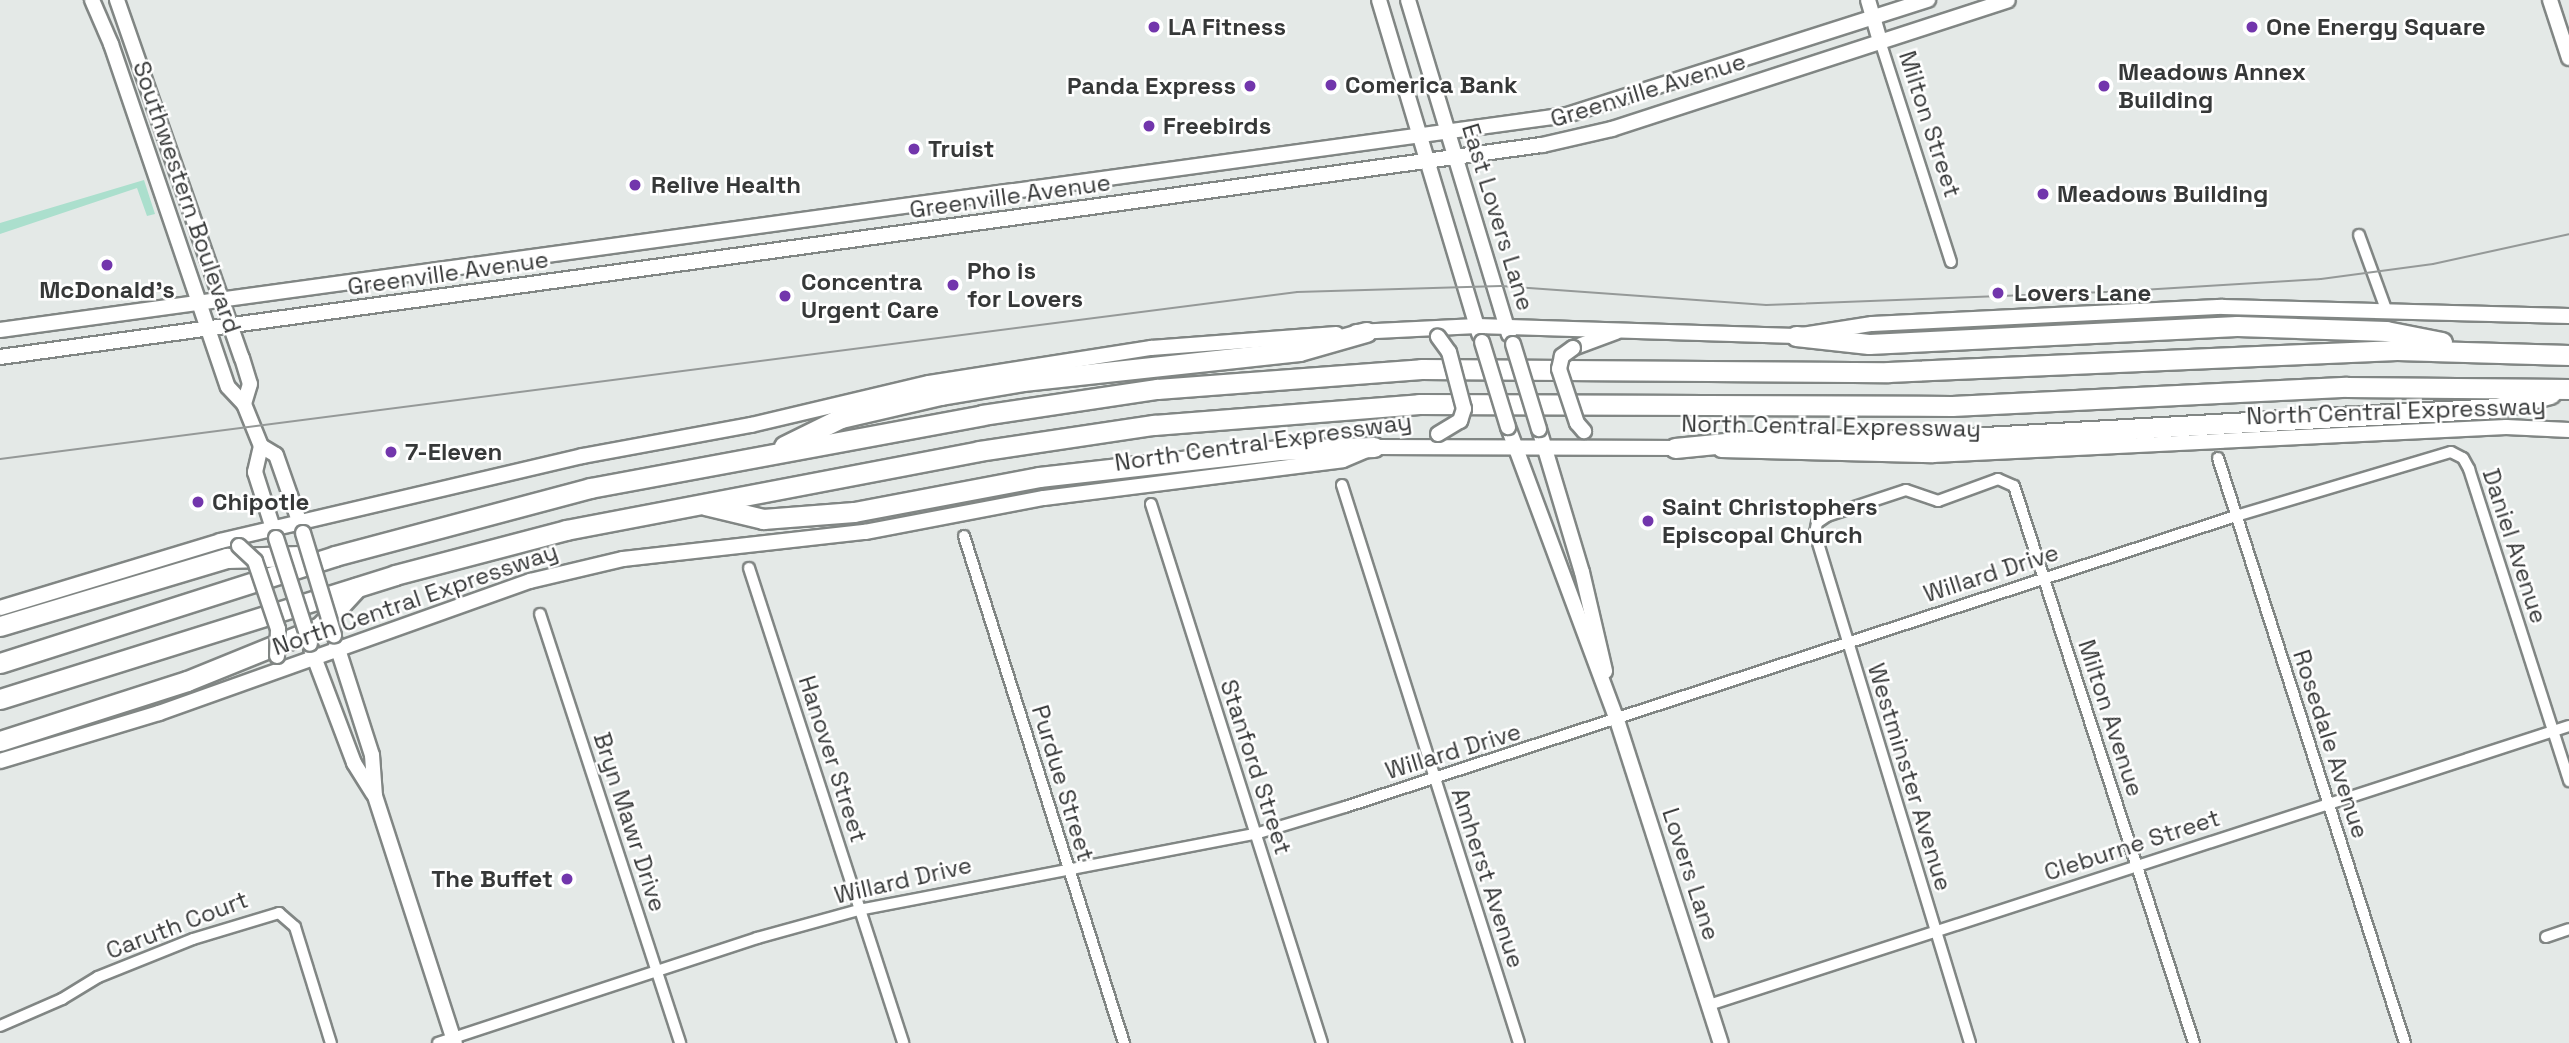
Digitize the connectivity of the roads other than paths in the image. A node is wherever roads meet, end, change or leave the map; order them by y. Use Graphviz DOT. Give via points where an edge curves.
graph roads {
  1 [pos="92,0"];
  2 [pos="117,0"];
  3 [pos="1380,0"];
  4 [pos="1408,0"];
  5 [pos="1868,0"];
  6 [pos="1928,0"];
  7 [pos="2008,0"];
  8 [pos="2550,0"];
  9 [pos="1874,17"];
  10 [pos="1880,41"];
  11 [pos="2569,58"];
  12 [pos="1449,133"];
  13 [pos="1421,136"];
  14 [pos="1456,155"];
  15 [pos="1427,160"];
  16 [pos="798,222"];
  17 [pos="2359,235"];
  18 [pos="201,244"];
  19 [pos="803,247"];
  20 [pos="600,248"];
  21 [pos="181,252"];
  22 [pos="1951,262"];
  23 [pos="431,271"];
  24 [pos="603,274"];
  25 [pos="435,298"];
  26 [pos="222,299"];
  27 [pos="199,302"];
  28 [pos="2387,312"];
  29 [pos="2569,317"];
  30 [pos="232,326"];
  31 [pos="1477,326"];
  32 [pos="1507,327"];
  33 [pos="208,328"];
  34 [pos="1627,328"];
  35 [pos="1415,329"];
  36 [pos="0,330"];
  37 [pos="1366,332"];
  38 [pos="1796,336"];
  39 [pos="2484,350"];
  40 [pos="2569,355"];
  41 [pos="0,357"];
  42 [pos="2568,389"];
  43 [pos="244,404"];
  44 [pos="2569,430"];
  45 [pos="1422,444"];
  46 [pos="261,446"];
  47 [pos="1374,447"];
  48 [pos="1514,447"];
  49 [pos="1544,447"];
  50 [pos="1609,447"];
  51 [pos="1675,448"];
  52 [pos="2451,452"];
  53 [pos="764,456"];
  54 [pos="2218,458"];
  55 [pos="1342,485"];
  56 [pos="2014,486"];
  57 [pos="697,503"];
  58 [pos="1151,504"];
  59 [pos="2236,516"];
  60 [pos="302,528"];
  61 [pos="275,534"];
  62 [pos="964,536"];
  63 [pos="233,543"];
  64 [pos="335,556"];
  65 [pos="749,568"];
  66 [pos="2044,578"];
  67 [pos="358,586"];
  68 [pos="0,608"];
  69 [pos="540,614"];
  70 [pos="0,626"];
  71 [pos="336,642"];
  72 [pos="1847,643"];
  73 [pos="312,651"];
  74 [pos="0,663"];
  75 [pos="273,672"];
  76 [pos="0,699"];
  77 [pos="1617,720"];
  78 [pos="2569,726"];
  79 [pos="2553,732"];
  80 [pos="0,741"];
  81 [pos="0,761"];
  82 [pos="1435,778"];
  83 [pos="2569,781"];
  84 [pos="375,796"];
  85 [pos="2328,806"];
  86 [pos="1255,834"];
  87 [pos="2137,864"];
  88 [pos="1069,869"];
  89 [pos="859,910"];
  90 [pos="2569,929"];
  91 [pos="1936,932"];
  92 [pos="2546,937"];
  93 [pos="657,972"];
  94 [pos="1709,1005"];
  95 [pos="0,1026"];
  96 [pos="455,1040"];
  97 [pos="331,1043"];
  98 [pos="438,1043"];
  99 [pos="680,1043"];
  100 [pos="903,1043"];
  101 [pos="1124,1043"];
  102 [pos="1322,1043"];
  103 [pos="1519,1043"];
  104 [pos="1721,1043"];
  105 [pos="1970,1043"];
  106 [pos="2194,1043"];
  107 [pos="2405,1043"];
  1 -- 21 [label="main road, Southwestern Boulevard"];
  2 -- 18 [label="main road, Southwestern Boulevard"];
  3 -- 13 [label="main road, East Lovers Lane"];
  4 -- 12 [label="main road, East Lovers Lane"];
  5 -- 9 [label="main road, Milton Street"];
  6 -- 9 [label="main road, Greenville Avenue"];
  7 -- 10 [label="main road, Greenville Avenue"];
  8 -- 11 [label="main road"];
  9 -- 10 [label="main road, Milton Street"];
  9 -- 12 [label="main road, Greenville Avenue" via="1605,106"];
  10 -- 14 [label="main road, Greenville Avenue" via="1612,129 1542,145"];
  10 -- 22 [label="street, Milton Street"];
  12 -- 13 [label="main road, Greenville Avenue"];
  12 -- 14 [label="main road, East Lovers Lane"];
  13 -- 15 [label="main road, East Lovers Lane"];
  13 -- 16 [label="main road, Greenville Avenue"];
  14 -- 15 [label="main road, Greenville Avenue"];
  14 -- 32 [label="main road, East Lovers Lane"];
  15 -- 19 [label="main road, Greenville Avenue"];
  15 -- 31 [label="main road, East Lovers Lane"];
  16 -- 19 [label="main road"];
  16 -- 20 [label="main road, Greenville Avenue"];
  17 -- 28 [label="street"];
  18 -- 21 [label="main road"];
  18 -- 26 [label="main road, Southwestern Boulevard"];
  19 -- 24 [label="main road, Greenville Avenue"];
  20 -- 23 [label="main road, Greenville Avenue"];
  20 -- 24 [label="main road"];
  21 -- 27 [label="main road, Southwestern Boulevard"];
  23 -- 25 [label="main road"];
  23 -- 26 [label="main road, Greenville Avenue"];
  24 -- 25 [label="main road, Greenville Avenue"];
  25 -- 30 [label="main road, Greenville Avenue"];
  26 -- 27 [label="main road, Greenville Avenue"];
  26 -- 30 [label="main road, Southwestern Boulevard"];
  27 -- 33 [label="main road, Southwestern Boulevard"];
  27 -- 36 [label="main road, Greenville Avenue"];
  28 -- 29 [label="main road"];
  28 -- 38 [label="main road" via="2222,307 2136,310 1872,324"];
  30 -- 33 [label="main road, Greenville Avenue"];
  30 -- 43 [label="main road, Southwestern Boulevard" via="250,384"];
  31 -- 32 [label="main road"];
  31 -- 35 [label="main road"];
  31 -- 48 [label="main road, East Lovers Lane, bridge"];
  32 -- 34 [label="main road"];
  32 -- 49 [label="main road, East Lovers Lane, bridge"];
  33 -- 41 [label="main road, Greenville Avenue"];
  33 -- 43 [label="main road, Southwestern Boulevard" via="228,387"];
  34 -- 38 [label="main road"];
  34 -- 50 [label="main road, bridge" via="1573,348 1562,356 1559,369 1577,423"];
  35 -- 37 [label="main road"];
  35 -- 45 [label="main road, bridge" via="1438,337 1449,352 1464,409 1460,421"];
  37 -- 53 [label="highway" via="1299,351 1023,381 941,395 841,418"];
  37 -- 60 [label="main road" via="1151,348 979,374 751,425 582,456"];
  38 -- 39 [label="highway" via="1869,344 2237,326 2386,331"];
  39 -- 40 [label="highway"];
  39 -- 53 [label="highway" via="1888,372 1599,368 1333,373 1071,401"];
  42 -- 51 [label="highway" via="2484,409 1932,440 1746,441"];
  42 -- 57 [label="highway, North Central Expressway" via="2369,386 1907,407 1586,403 1341,408 1067,436"];
  43 -- 46 [label="main road, Southwestern Boulevard"];
  44 -- 51 [label="main road, North Central Expressway" via="2506,426 1933,455"];
  45 -- 47 [label="main road, North Central Expressway"];
  45 -- 48 [label="main road, North Central Expressway"];
  46 -- 60 [label="main road, Southwestern Boulevard" via="276,455"];
  46 -- 61 [label="main road, Southwestern Boulevard" via="255,472"];
  47 -- 57 [label="highway" via="1279,450 1052,475 853,512 763,519"];
  47 -- 71 [label="main road, North Central Expressway" via="1343,460 1044,498 865,533 623,559 530,581"];
  48 -- 49 [label="main road, North Central Expressway"];
  48 -- 77 [label="main road, Lovers Lane"];
  49 -- 50 [label="main road, North Central Expressway"];
  49 -- 77 [label="main road, Lovers Lane" via="1582,572"];
  50 -- 51 [label="main road, North Central Expressway"];
  52 -- 59 [label="street, Willard Drive"];
  52 -- 79 [label="street, Daniel Avenue" via="2463,458 2469,469"];
  53 -- 64 [label="highway" via="590,488"];
  54 -- 59 [label="street, Rosedale Avenue"];
  55 -- 82 [label="street, Amherst Avenue"];
  56 -- 66 [label="street, Milton Avenue"];
  56 -- 72 [label="street, Westminster Avenue" via="1998,479 1938,501 1906,489 1817,523 1816,544"];
  57 -- 67 [label="highway, North Central Expressway" via="524,541"];
  58 -- 86 [label="street, Stanford Street"];
  59 -- 66 [label="street, Willard Drive"];
  59 -- 85 [label="street, Rosedale Avenue"];
  60 -- 61 [label="main road"];
  60 -- 71 [label="main road, Southwestern Boulevard, bridge"];
  61 -- 63 [label="main road"];
  61 -- 73 [label="main road, Southwestern Boulevard, bridge"];
  62 -- 88 [label="street, Purdue Street"];
  63 -- 68 [label="main road"];
  63 -- 75 [label="main road, bridge" via="255,561 278,629"];
  64 -- 70 [label="highway" via="227,558"];
  64 -- 74 [label="highway"];
  65 -- 89 [label="street, Hanover Street"];
  66 -- 72 [label="street, Willard Drive"];
  66 -- 87 [label="street, Milton Avenue"];
  67 -- 76 [label="highway, North Central Expressway"];
  67 -- 80 [label="highway" via="320,627 187,681"];
  69 -- 93 [label="street, Bryn Mawr Drive"];
  71 -- 73 [label="main road, North Central Expressway"];
  71 -- 84 [label="main road, Southwestern Boulevard" via="372,755"];
  72 -- 77 [label="street, Willard Drive"];
  72 -- 91 [label="street, Westminster Avenue"];
  73 -- 75 [label="main road, North Central Expressway"];
  73 -- 84 [label="main road, Southwestern Boulevard" via="354,763"];
  75 -- 81 [label="main road, North Central Expressway" via="159,713"];
  77 -- 82 [label="street, Willard Drive"];
  77 -- 94 [label="main road, Lovers Lane"];
  78 -- 79 [label="street, Cleburne Street"];
  79 -- 83 [label="street, Daniel Avenue"];
  79 -- 85 [label="street, Cleburne Street"];
  82 -- 86 [label="street, Willard Drive"];
  82 -- 103 [label="street, Amherst Avenue"];
  84 -- 96 [label="main road, Southwestern Boulevard"];
  85 -- 87 [label="street, Cleburne Street"];
  85 -- 107 [label="street, Rosedale Avenue"];
  86 -- 88 [label="street, Willard Drive"];
  86 -- 102 [label="street, Stanford Street"];
  87 -- 91 [label="street, Cleburne Street"];
  87 -- 106 [label="street, Milton Avenue"];
  88 -- 89 [label="street, Willard Drive"];
  88 -- 101 [label="street, Purdue Street"];
  89 -- 93 [label="street, Willard Drive"];
  89 -- 100 [label="street, Hanover Street"];
  90 -- 92 [label="street"];
  91 -- 94 [label="street, Cleburne Street"];
  91 -- 105 [label="street, Westminster Avenue"];
  93 -- 96 [label="street, Willard Drive"];
  93 -- 99 [label="street, Bryn Mawr Drive"];
  94 -- 104 [label="main road, Lovers Lane"];
  95 -- 97 [label="street, Caruth Court" via="53,1004 98,977 193,939 279,912 295,927"];
  96 -- 98 [label="street"];
}
